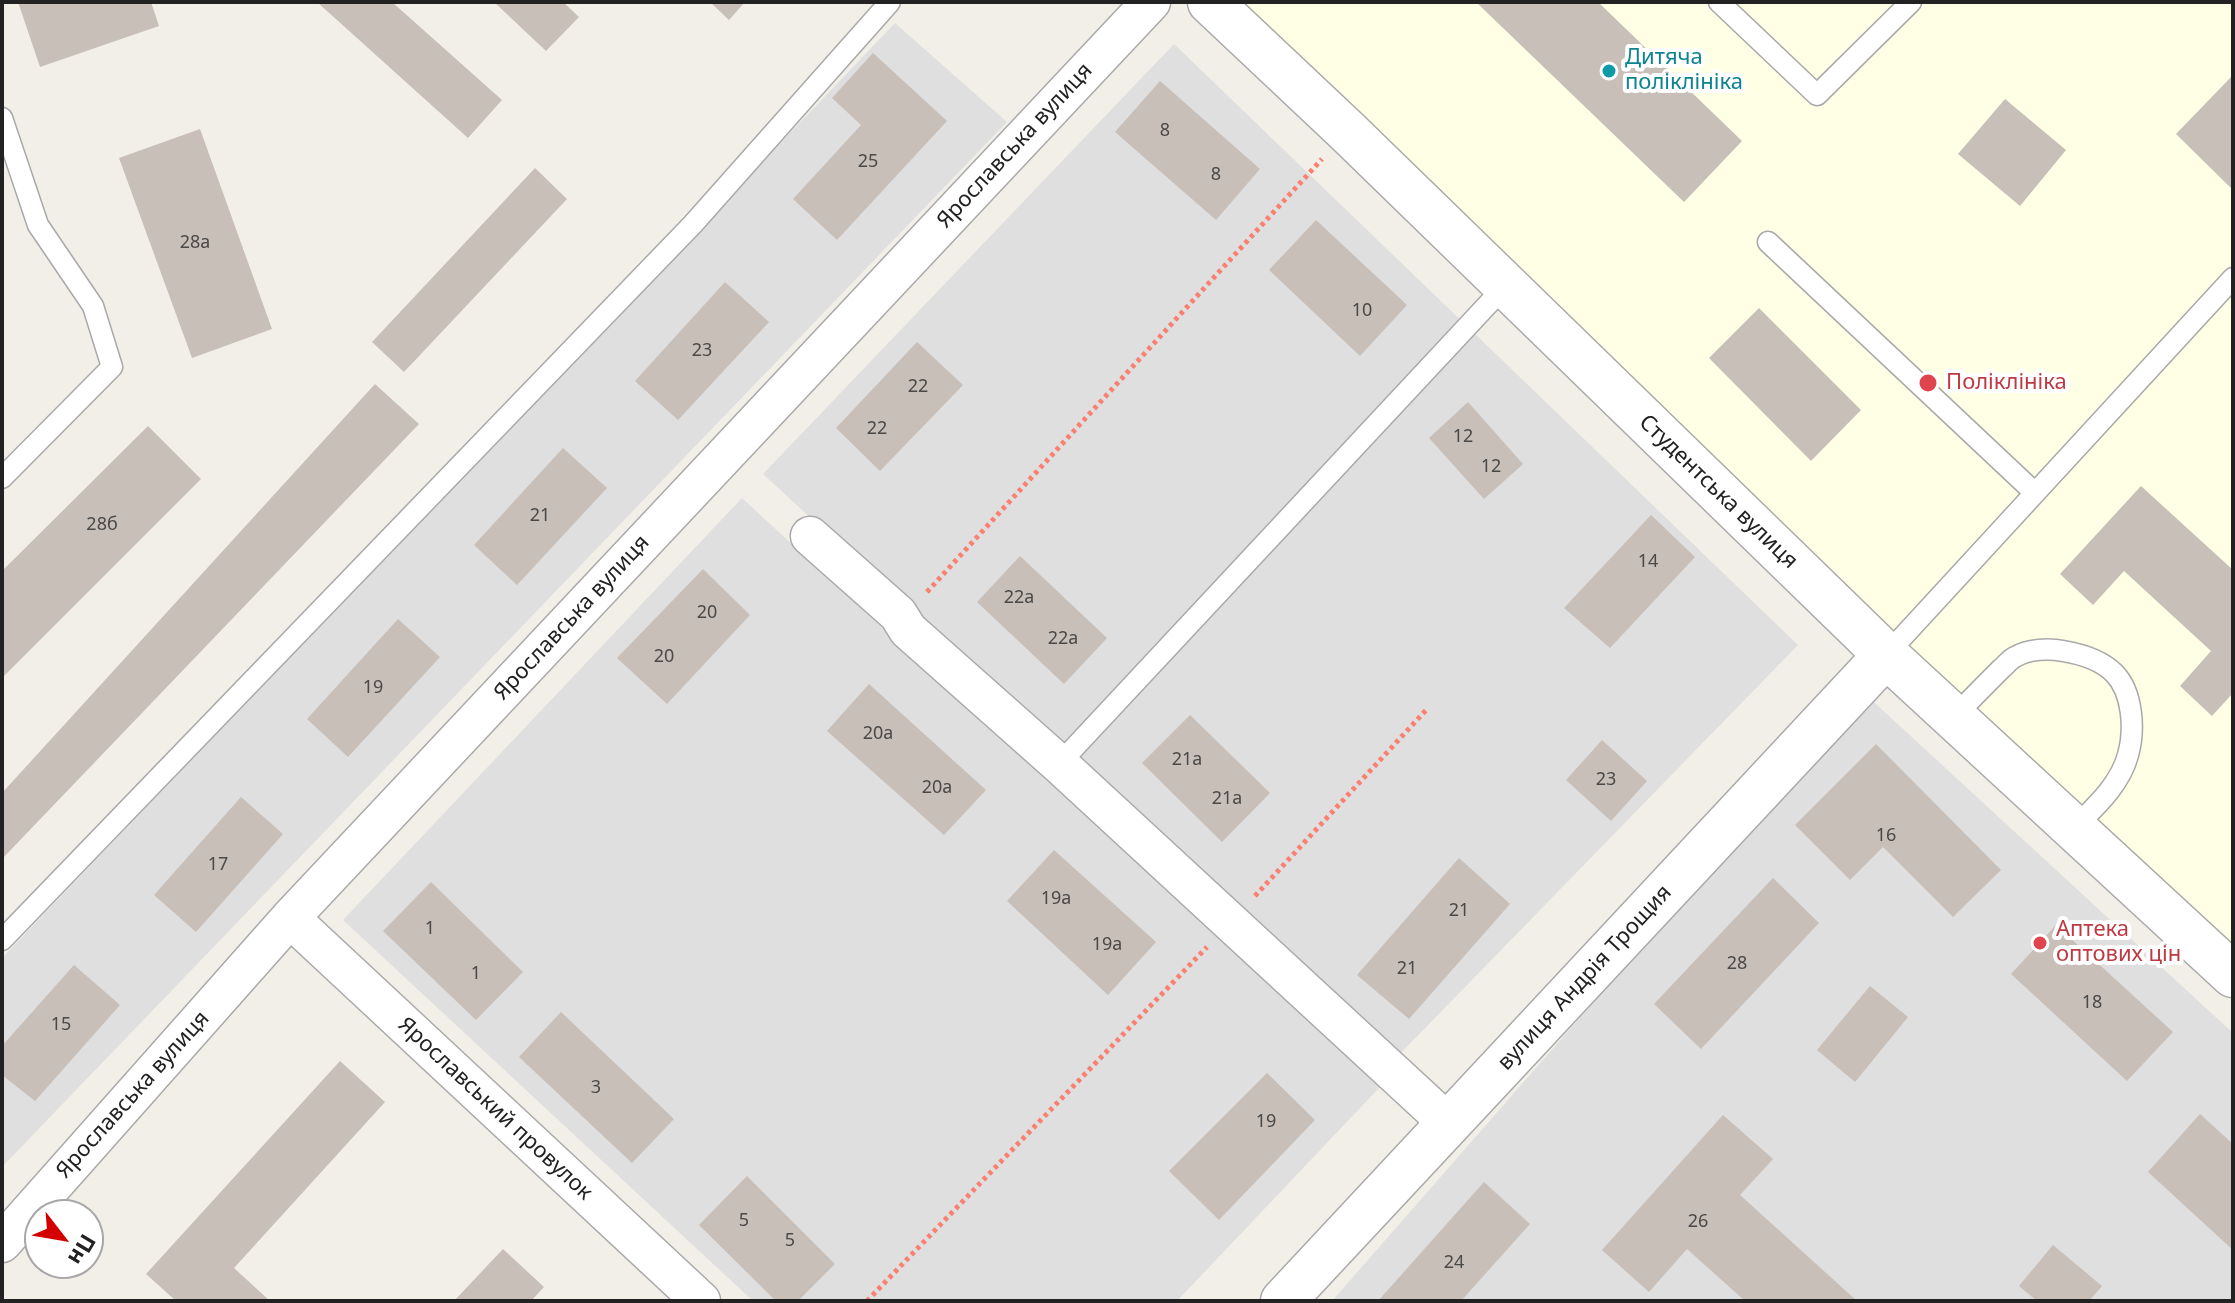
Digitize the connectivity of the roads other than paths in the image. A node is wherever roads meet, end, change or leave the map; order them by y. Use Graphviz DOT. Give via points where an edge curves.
graph roads {
  1 [pos="890,2"];
  2 [pos="1151,2"];
  3 [pos="1210,2"];
  4 [pos="1719,2"];
  5 [pos="1911,2"];
  6 [pos="2,118"];
  7 [pos="6,143"];
  8 [pos="1768,242"];
  9 [pos="2233,278"];
  10 [pos="1506,285"];
  11 [pos="2,478"];
  12 [pos="2035,493"];
  13 [pos="810,536"];
  14 [pos="1886,655"];
  15 [pos="1954,717"];
  16 [pos="1059,764"];
  17 [pos="2074,828"];
  18 [pos="290,918"];
  19 [pos="2,940"];
  20 [pos="2233,975"];
  21 [pos="1449,1124"];
  22 [pos="2,1243"];
  23 [pos="701,1301"];
  24 [pos="1283,1301"];
  1 -- 19 [label="lane" via="693,224"];
  2 -- 18 [label="street, Ярославська вулиця"];
  3 -- 10 [label="street, Студентська вулиця"];
  4 -- 5 [label="lane" via="1817,95"];
  6 -- 7 [label="lane"];
  7 -- 11 [label="lane" via="38,225 93,306 112,367"];
  8 -- 12 [label="lane"];
  9 -- 12 [label="lane"];
  10 -- 14 [label="street, Студентська вулиця"];
  10 -- 16 [label="lane"];
  12 -- 14 [label="lane"];
  13 -- 16 [label="street"];
  14 -- 15 [label="street, Студентська вулиця"];
  14 -- 21 [label="street, вулиця Андрія Трощия"];
  15 -- 17 [label="street, Студентська вулиця"];
  15 -- 17 [label="lane" via="2015,657 2035,651 2077,653 2115,674 2128,698 2129,753 2120,775"];
  16 -- 21 [label="street"];
  17 -- 20 [label="street, Студентська вулиця"];
  18 -- 22 [label="street, Ярославська вулиця"];
  18 -- 23 [label="street, Ярославський провулок"];
  21 -- 24 [label="street, вулиця Андрія Трощия"];
}
